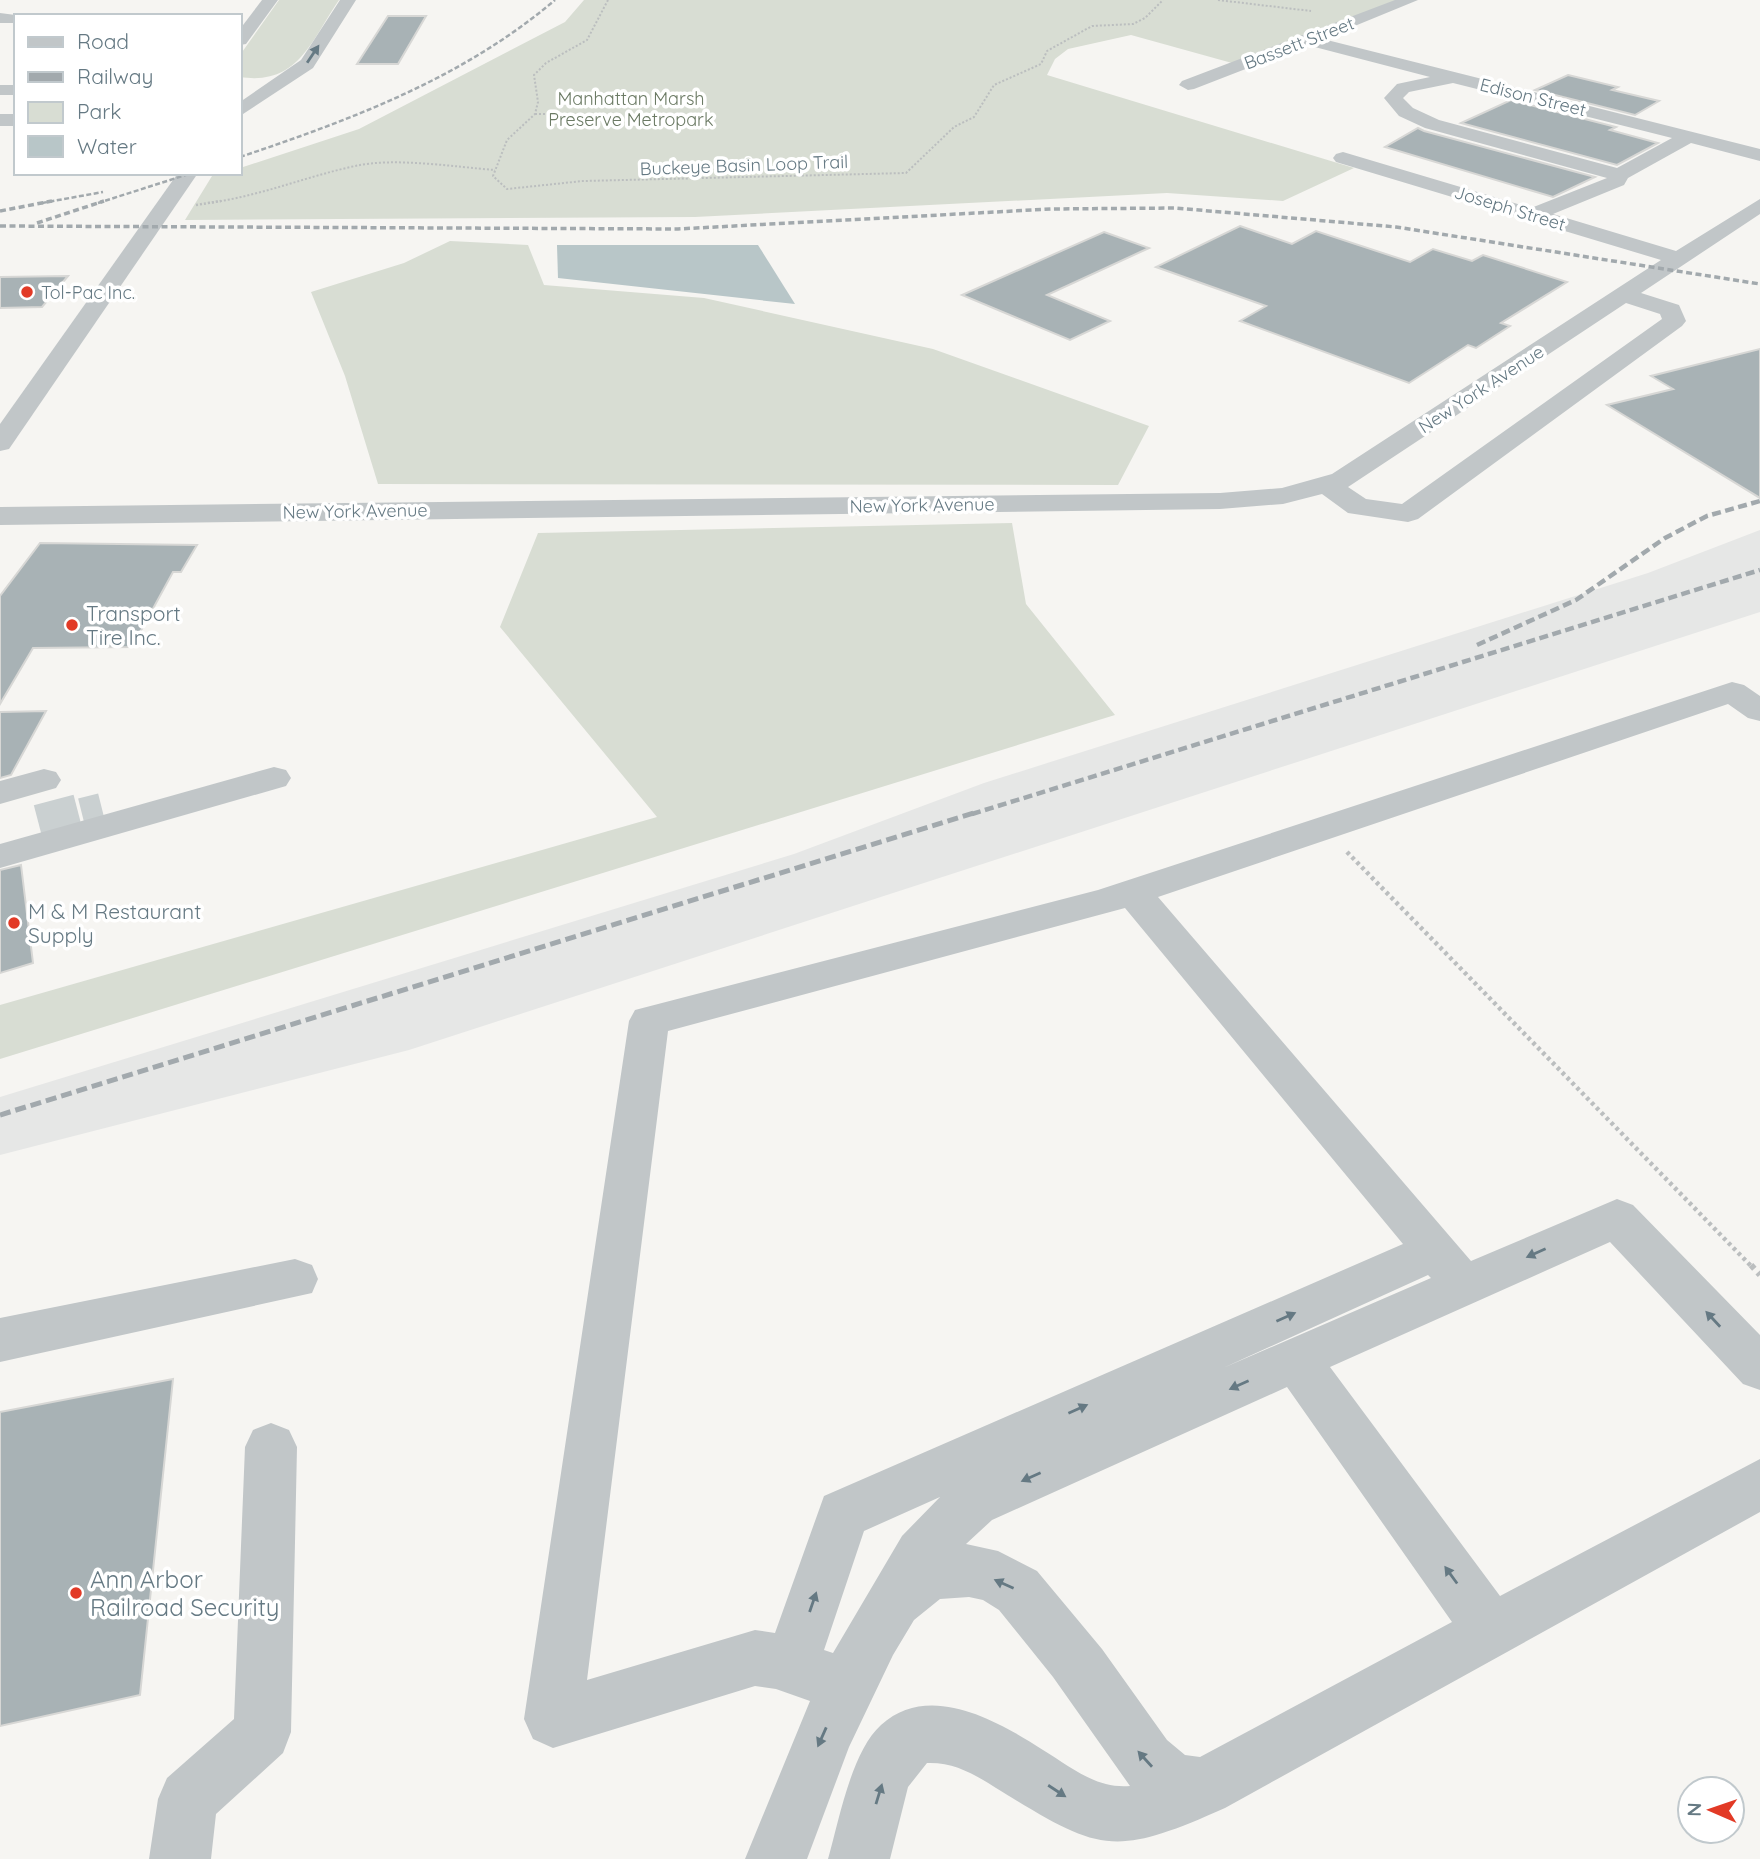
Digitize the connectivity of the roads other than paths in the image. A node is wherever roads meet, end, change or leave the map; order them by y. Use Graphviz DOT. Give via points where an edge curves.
graph roads {
  1 [pos="270,0"];
  2 [pos="348,0"];
  3 [pos="1410,0"];
  4 [pos="248,18"];
  5 [pos="242,34"];
  6 [pos="1306,40"];
  7 [pos="294,73"];
  8 [pos="1453,77"];
  9 [pos="250,80"];
  10 [pos="1188,85"];
  11 [pos="242,109"];
  12 [pos="1689,137"];
  13 [pos="1760,155"];
  14 [pos="1343,158"];
  15 [pos="186,175"];
  16 [pos="1619,175"];
  17 [pos="1760,205"];
  18 [pos="1542,211"];
  19 [pos="1678,258"];
  20 [pos="1623,295"];
  21 [pos="0,443"];
  22 [pos="1327,485"];
  23 [pos="0,516"];
  24 [pos="1751,695"];
  25 [pos="274,778"];
  26 [pos="44,780"];
  27 [pos="0,793"];
  28 [pos="102,809"];
  29 [pos="135,820"];
  30 [pos="39,825"];
  31 [pos="0,854"];
  32 [pos="1132,892"];
  33 [pos="1451,1267"];
  34 [pos="295,1279"];
  35 [pos="0,1340"];
  36 [pos="1296,1360"];
  37 [pos="1760,1368"];
  38 [pos="271,1447"];
  39 [pos="1760,1484"];
  40 [pos="899,1596"];
  41 [pos="1490,1630"];
  42 [pos="791,1666"];
  43 [pos="846,1686"];
  44 [pos="1204,1787"];
  45 [pos="180,1859"];
  46 [pos="776,1859"];
  47 [pos="859,1859"];
  1 -- 4 [label="street"];
  7 -- 2 [label="street, one-way" via="307,64"];
  3 -- 6 [label="street, Bassett Street"];
  4 -- 5 [label="street"];
  6 -- 8 [label="street, Edison Street"];
  6 -- 10 [label="street, Bassett Street"];
  7 -- 9 [label="street"];
  7 -- 11 [label="street"];
  8 -- 12 [label="street, Edison Street"];
  8 -- 16 [label="street" via="1403,88 1394,98 1406,112 1432,124"];
  12 -- 13 [label="street, Edison Street"];
  12 -- 16 [label="street"];
  14 -- 18 [label="street, Joseph Street" via="1496,203"];
  15 -- 21 [label="street"];
  16 -- 18 [label="street" via="1617,181"];
  17 -- 19 [label="street, New York Avenue"];
  18 -- 19 [label="street, Joseph Street"];
  19 -- 20 [label="street, New York Avenue"];
  20 -- 22 [label="street, New York Avenue"];
  20 -- 22 [label="street" via="1671,310 1674,321 1408,513 1357,508"];
  22 -- 23 [label="street, New York Avenue" via="1283,496 1220,502"];
  24 -- 32 [label="street"];
  25 -- 29 [label="street"];
  26 -- 27 [label="street"];
  28 -- 29 [label="street" via="120,806"];
  29 -- 31 [label="street"];
  30 -- 31 [label="street" via="22,831"];
  32 -- 33 [label="street"];
  32 -- 42 [label="street" via="649,1021 554,1719 755,1658"];
  33 -- 36 [label="street"];
  37 -- 33 [label="street, one-way" via="1617,1218"];
  42 -- 33 [label="street, one-way" via="843,1514"];
  34 -- 35 [label="street"];
  36 -- 40 [label="street, one-way" via="973,1502 915,1559"];
  41 -- 36 [label="street, one-way"];
  38 -- 45 [label="street" via="262,1732 188,1799"];
  39 -- 41 [label="street"];
  40 -- 43 [label="street"];
  44 -- 40 [label="street, one-way" via="1164,1779 1141,1757 1110,1707 1013,1586 974,1572 945,1569"];
  41 -- 44 [label="street"];
  42 -- 43 [label="street"];
  43 -- 46 [label="street, one-way" via="809,1765"];
  47 -- 44 [label="street, one-way" via="885,1772 903,1743 929,1732 968,1740 1083,1808 1115,1816 1148,1814"];
}
